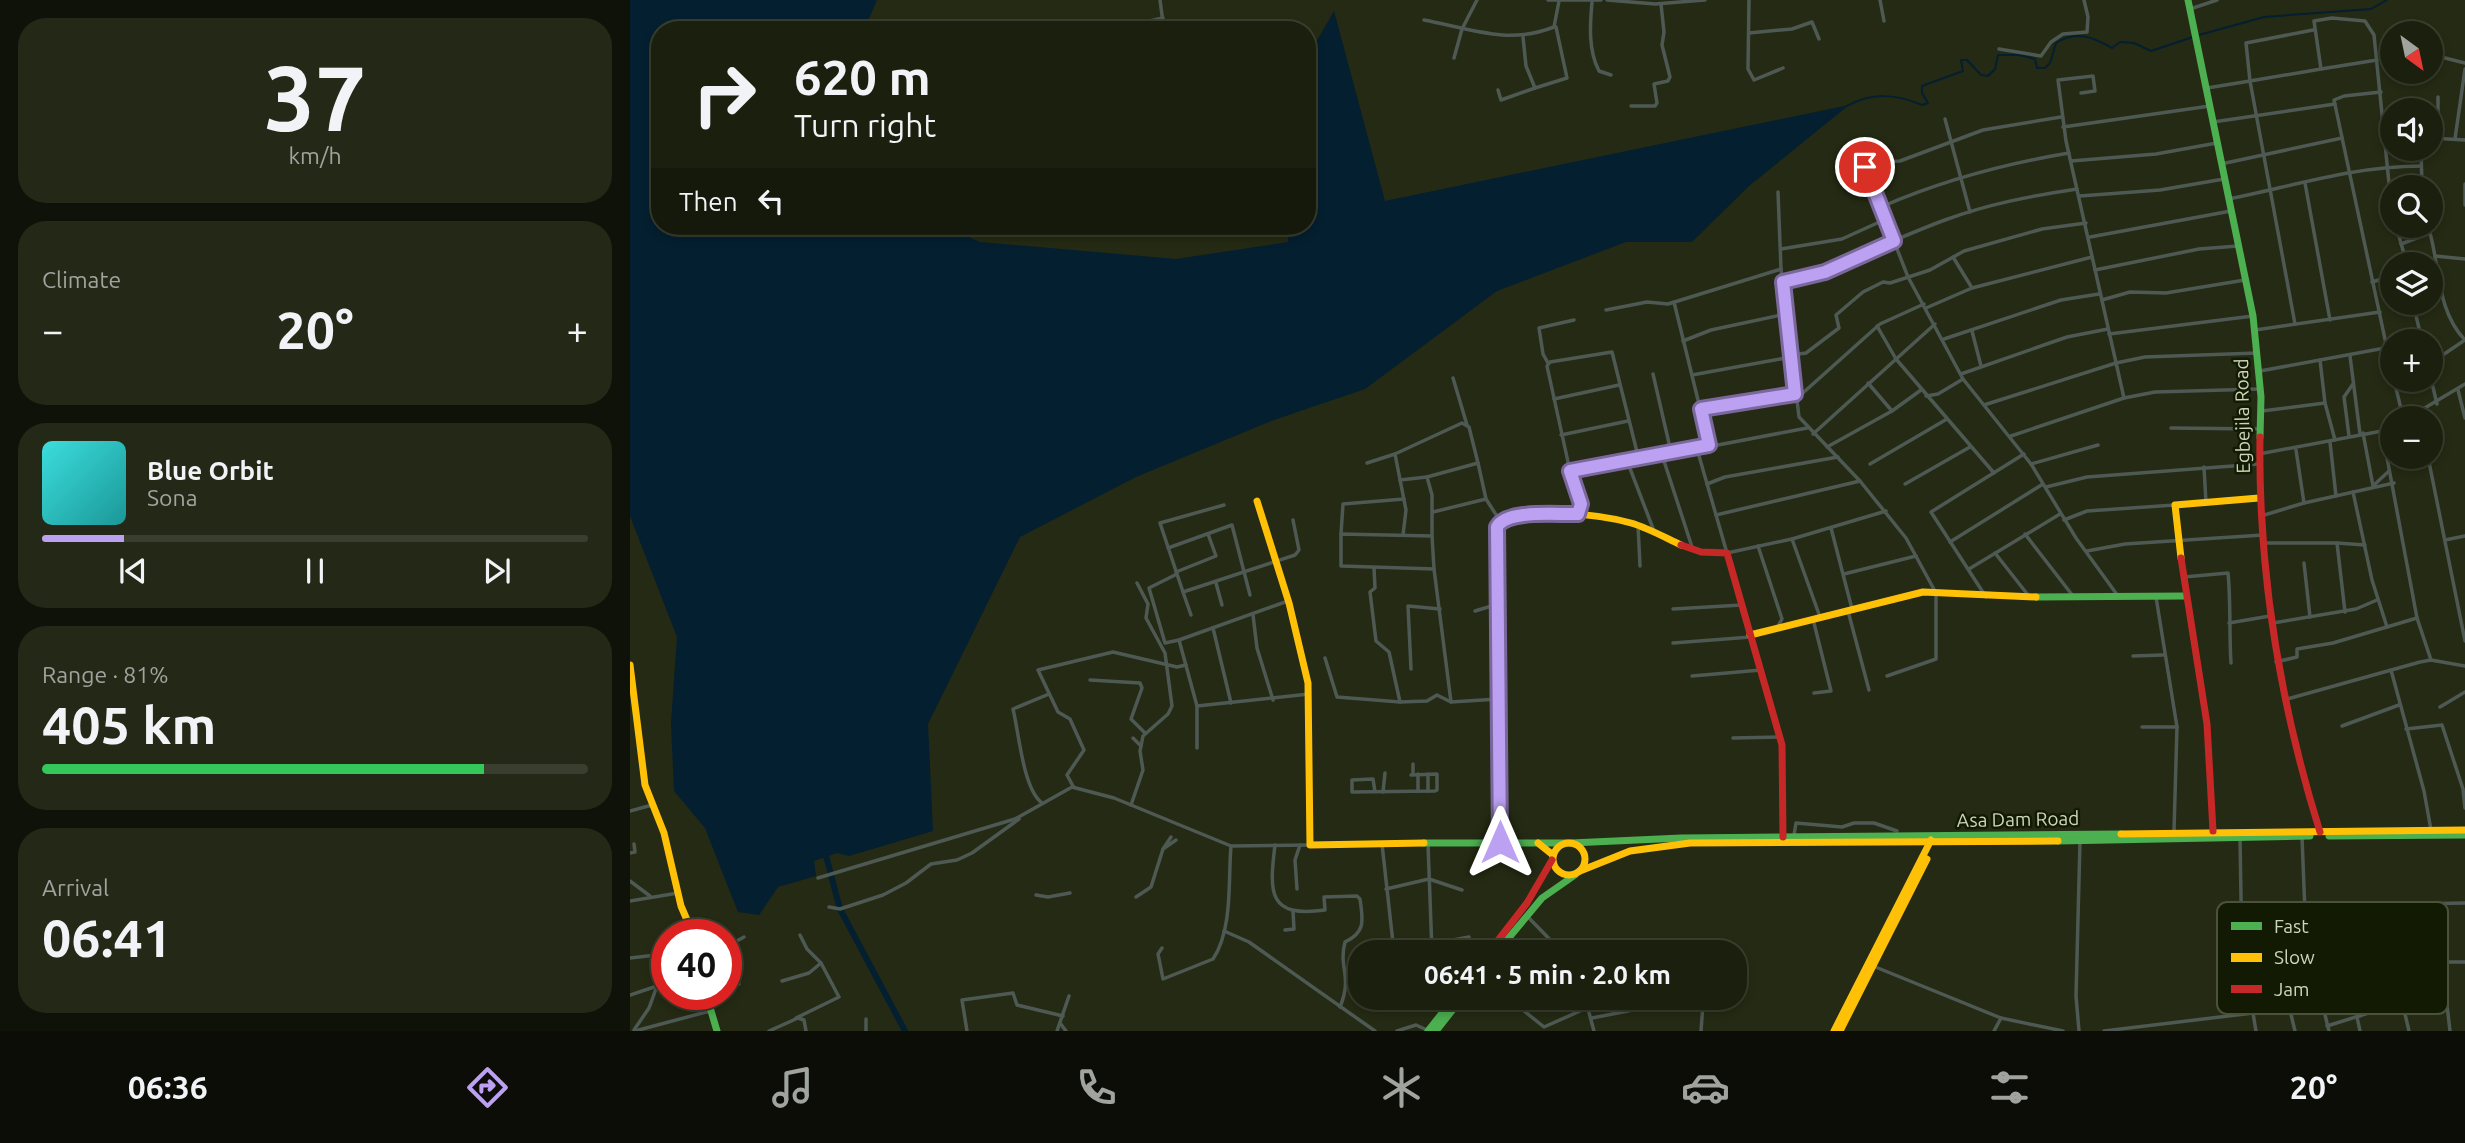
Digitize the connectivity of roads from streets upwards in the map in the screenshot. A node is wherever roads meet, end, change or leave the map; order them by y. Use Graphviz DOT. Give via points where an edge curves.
graph roads {
  1 [pos="1160,0"];
  2 [pos="1477,0"];
  3 [pos="1548,0"];
  4 [pos="1601,0"];
  5 [pos="1607,0"];
  6 [pos="1705,0"];
  7 [pos="1749,0"];
  8 [pos="1880,0"];
  9 [pos="2084,0"];
  10 [pos="2188,0"];
  11 [pos="2217,0"];
  12 [pos="1559,1"];
  13 [pos="1592,2"];
  14 [pos="1666,2"];
  15 [pos="1661,4"];
  16 [pos="2190,9"];
  17 [pos="1163,18"];
  18 [pos="1424,20"];
  19 [pos="1150,21"];
  20 [pos="1163,21"];
  21 [pos="1884,21"];
  22 [pos="1556,25"];
  23 [pos="1462,29"];
  24 [pos="2314,30"];
  25 [pos="1749,33"];
  26 [pos="1523,37"];
  27 [pos="1819,39"];
  28 [pos="1999,49"];
  29 [pos="1454,58"];
  30 [pos="2445,58"];
  31 [pos="2377,60"];
  32 [pos="2465,62"];
  33 [pos="1783,68"];
  34 [pos="2321,69"];
  35 [pos="2465,69"];
  36 [pos="1611,75"];
  37 [pos="2250,81"];
  38 [pos="1535,88"];
  39 [pos="2207,88"];
  40 [pos="2463,89"];
  41 [pos="1499,90"];
  42 [pos="2382,92"];
  43 [pos="2081,93"];
  44 [pos="2334,104"];
  45 [pos="1631,106"];
  46 [pos="2210,106"];
  47 [pos="2061,117"];
  48 [pos="2256,117"];
  49 [pos="1945,119"];
  50 [pos="2213,122"];
  51 [pos="2063,127"];
  52 [pos="2342,138"];
  53 [pos="2443,139"];
  54 [pos="2455,139"];
  55 [pos="2465,140"];
  56 [pos="1950,141"];
  57 [pos="2217,143"];
  58 [pos="2069,153"];
  59 [pos="2264,157"];
  60 [pos="2071,161"];
  61 [pos="2421,161"];
  62 [pos="2221,164"];
  63 [pos="2385,166"];
  64 [pos="2421,166"];
  65 [pos="2347,171"];
  66 [pos="2386,175"];
  67 [pos="2421,175"];
  68 [pos="1960,176"];
  69 [pos="2225,178"];
  70 [pos="2305,183"];
  71 [pos="2465,184"];
  72 [pos="2077,189"];
  73 [pos="2271,191"];
  74 [pos="1778,192"];
  75 [pos="2080,196"];
  76 [pos="2229,199"];
  77 [pos="2465,205"];
  78 [pos="1881,207"];
  79 [pos="2231,211"];
  80 [pos="1970,212"];
  81 [pos="1886,219"];
  82 [pos="2086,223"];
  83 [pos="2090,237"];
  84 [pos="2399,238"];
  85 [pos="2417,238"];
  86 [pos="1894,241"];
  87 [pos="2401,244"];
  88 [pos="2238,246"];
  89 [pos="1780,250"];
  90 [pos="2403,252"];
  91 [pos="1953,257"];
  92 [pos="2092,257"];
  93 [pos="2443,257"];
  94 [pos="2465,260"];
  95 [pos="1781,269"];
  96 [pos="2095,270"];
  97 [pos="1908,277"];
  98 [pos="2245,280"];
  99 [pos="2380,280"];
  100 [pos="1783,282"];
  101 [pos="2372,282"];
  102 [pos="1972,288"];
  103 [pos="2100,294"];
  104 [pos="2443,296"];
  105 [pos="2102,300"];
  106 [pos="1674,302"];
  107 [pos="1925,306"];
  108 [pos="1606,310"];
  109 [pos="2380,312"];
  110 [pos="1786,314"];
  111 [pos="2253,316"];
  112 [pos="1574,320"];
  113 [pos="2330,320"];
  114 [pos="1936,324"];
  115 [pos="2295,324"];
  116 [pos="1877,326"];
  117 [pos="2255,330"];
  118 [pos="1972,331"];
  119 [pos="2109,332"];
  120 [pos="1944,339"];
  121 [pos="2465,340"];
  122 [pos="1683,341"];
  123 [pos="2380,349"];
  124 [pos="2257,354"];
  125 [pos="2443,354"];
  126 [pos="1791,356"];
  127 [pos="2350,356"];
  128 [pos="1896,359"];
  129 [pos="2320,360"];
  130 [pos="1548,363"];
  131 [pos="2116,363"];
  132 [pos="1981,367"];
  133 [pos="2260,370"];
  134 [pos="1653,374"];
  135 [pos="1692,375"];
  136 [pos="1962,377"];
  137 [pos="1453,378"];
  138 [pos="1868,383"];
  139 [pos="2353,384"];
  140 [pos="2465,384"];
  141 [pos="1619,385"];
  142 [pos="2260,389"];
  143 [pos="2458,389"];
  144 [pos="1921,390"];
  145 [pos="2434,392"];
  146 [pos="1938,394"];
  147 [pos="1926,396"];
  148 [pos="1795,397"];
  149 [pos="2124,398"];
  150 [pos="1554,399"];
  151 [pos="2325,403"];
  152 [pos="1933,404"];
  153 [pos="2437,404"];
  154 [pos="1984,405"];
  155 [pos="2432,406"];
  156 [pos="1701,409"];
  157 [pos="1892,411"];
  158 [pos="2262,411"];
  159 [pos="2465,418"];
  160 [pos="1947,419"];
  161 [pos="1628,421"];
  162 [pos="1467,425"];
  163 [pos="1807,428"];
  164 [pos="2171,428"];
  165 [pos="2260,429"];
  166 [pos="2361,433"];
  167 [pos="1814,434"];
  168 [pos="1561,435"];
  169 [pos="2011,436"];
  170 [pos="2349,436"];
  171 [pos="2332,441"];
  172 [pos="1709,445"];
  173 [pos="2098,445"];
  174 [pos="1827,447"];
  175 [pos="1970,447"];
  176 [pos="1698,449"];
  177 [pos="2296,449"];
  178 [pos="1671,452"];
  179 [pos="1832,452"];
  180 [pos="1665,453"];
  181 [pos="1395,454"];
  182 [pos="2024,454"];
  183 [pos="2259,454"];
  184 [pos="1638,456"];
  185 [pos="1838,457"];
  186 [pos="1626,458"];
  187 [pos="1828,458"];
  188 [pos="1367,463"];
  189 [pos="1478,463"];
  190 [pos="1870,464"];
  191 [pos="2031,464"];
  192 [pos="2259,464"];
  193 [pos="2204,467"];
  194 [pos="2430,469"];
  195 [pos="1570,471"];
  196 [pos="2390,471"];
  197 [pos="1994,472"];
  198 [pos="1427,477"];
  199 [pos="1400,480"];
  200 [pos="1860,481"];
  201 [pos="2394,483"];
  202 [pos="1707,484"];
  203 [pos="1905,484"];
  204 [pos="2045,485"];
  205 [pos="2373,486"];
  206 [pos="2353,492"];
  207 [pos="2336,496"];
  208 [pos="2259,498"];
  209 [pos="1404,499"];
  210 [pos="1486,499"];
  211 [pos="1257,501"];
  212 [pos="2206,503"];
  213 [pos="2304,503"];
  214 [pos="1224,505"];
  215 [pos="2175,505"];
  216 [pos="1886,511"];
  217 [pos="1433,512"];
  218 [pos="1578,514"];
  219 [pos="2060,514"];
  220 [pos="1716,515"];
  221 [pos="2260,516"];
  222 [pos="1293,520"];
  223 [pos="2064,520"];
  224 [pos="1500,521"];
  225 [pos="1638,525"];
  226 [pos="1831,528"];
  227 [pos="1655,532"];
  228 [pos="1208,534"];
  229 [pos="1341,534"];
  230 [pos="2025,534"];
  231 [pos="1403,535"];
  232 [pos="1432,536"];
  233 [pos="2465,536"];
  234 [pos="1792,539"];
  235 [pos="2263,539"];
  236 [pos="2445,540"];
  237 [pos="2180,541"];
  238 [pos="1950,542"];
  239 [pos="2337,543"];
  240 [pos="1758,545"];
  241 [pos="2365,545"];
  242 [pos="1168,548"];
  243 [pos="1694,552"];
  244 [pos="2086,552"];
  245 [pos="1727,553"];
  246 [pos="1995,553"];
  247 [pos="1916,556"];
  248 [pos="1275,563"];
  249 [pos="2304,563"];
  250 [pos="1640,566"];
  251 [pos="1374,568"];
  252 [pos="1434,569"];
  253 [pos="1968,570"];
  254 [pos="1177,573"];
  255 [pos="1245,574"];
  256 [pos="1844,574"];
  257 [pos="2184,578"];
  258 [pos="1137,583"];
  259 [pos="1216,583"];
  260 [pos="1183,592"];
  261 [pos="1936,593"];
  262 [pos="1250,595"];
  263 [pos="2185,596"];
  264 [pos="1986,597"];
  265 [pos="2029,597"];
  266 [pos="2156,597"];
  267 [pos="2075,598"];
  268 [pos="2119,598"];
  269 [pos="2378,600"];
  270 [pos="1288,601"];
  271 [pos="1500,604"];
  272 [pos="1222,605"];
  273 [pos="1742,605"];
  274 [pos="1440,609"];
  275 [pos="1673,609"];
  276 [pos="1850,610"];
  277 [pos="1475,611"];
  278 [pos="2345,612"];
  279 [pos="1191,615"];
  280 [pos="1253,615"];
  281 [pos="2310,617"];
  282 [pos="1817,618"];
  283 [pos="2417,618"];
  284 [pos="2271,620"];
  285 [pos="2229,622"];
  286 [pos="1778,626"];
  287 [pos="2387,627"];
  288 [pos="1213,628"];
  289 [pos="1751,635"];
  290 [pos="1179,640"];
  291 [pos="2465,641"];
  292 [pos="1672,643"];
  293 [pos="2163,654"];
  294 [pos="2133,656"];
  295 [pos="1325,658"];
  296 [pos="2431,660"];
  297 [pos="1167,663"];
  298 [pos="2231,663"];
  299 [pos="2276,663"];
  300 [pos="630,664"];
  301 [pos="1186,665"];
  302 [pos="2465,666"];
  303 [pos="1411,669"];
  304 [pos="1761,670"];
  305 [pos="2391,670"];
  306 [pos="1692,676"];
  307 [pos="1886,676"];
  308 [pos="1090,680"];
  309 [pos="1869,690"];
  310 [pos="2465,692"];
  311 [pos="1814,693"];
  312 [pos="1049,694"];
  313 [pos="1309,694"];
  314 [pos="1500,699"];
  315 [pos="1273,700"];
  316 [pos="2284,700"];
  317 [pos="1400,702"];
  318 [pos="1451,702"];
  319 [pos="1231,703"];
  320 [pos="2399,705"];
  321 [pos="1197,706"];
  322 [pos="2440,707"];
  323 [pos="2342,726"];
  324 [pos="2142,727"];
  325 [pos="2177,727"];
  326 [pos="2406,729"];
  327 [pos="1145,733"];
  328 [pos="1780,737"];
  329 [pos="1133,738"];
  330 [pos="1733,738"];
  331 [pos="1141,746"];
  332 [pos="1197,748"];
  333 [pos="1413,764"];
  334 [pos="1385,773"];
  335 [pos="1414,774"];
  336 [pos="1428,774"];
  337 [pos="1073,787"];
  338 [pos="1418,791"];
  339 [pos="1428,791"];
  340 [pos="1375,792"];
  341 [pos="1383,792"];
  342 [pos="1042,803"];
  343 [pos="652,805"];
  344 [pos="1131,805"];
  345 [pos="2465,808"];
  346 [pos="630,811"];
  347 [pos="1023,816"];
  348 [pos="2431,830"];
  349 [pos="2465,830"];
  350 [pos="1897,831"];
  351 [pos="2213,831"];
  352 [pos="2320,832"];
  353 [pos="2465,835"];
  354 [pos="2174,836"];
  355 [pos="2302,836"];
  356 [pos="1171,837"];
  357 [pos="1783,837"];
  358 [pos="1794,837"];
  359 [pos="2240,837"];
  360 [pos="2080,839"];
  361 [pos="1177,840"];
  362 [pos="1752,840"];
  363 [pos="1500,842"];
  364 [pos="1535,842"];
  365 [pos="1569,843"];
  366 [pos="1932,843"];
  367 [pos="635,844"];
  368 [pos="1382,844"];
  369 [pos="1428,844"];
  370 [pos="1275,845"];
  371 [pos="1300,845"];
  372 [pos="1310,845"];
  373 [pos="1231,846"];
  374 [pos="1163,849"];
  375 [pos="630,853"];
  376 [pos="1553,858"];
  377 [pos="1578,873"];
  378 [pos="818,878"];
  379 [pos="1429,879"];
  380 [pos="630,881"];
  381 [pos="1297,889"];
  382 [pos="1386,889"];
  383 [pos="1462,890"];
  384 [pos="678,893"];
  385 [pos="1070,893"];
  386 [pos="1036,895"];
  387 [pos="650,897"];
  388 [pos="1136,897"];
  389 [pos="630,901"];
  390 [pos="2241,902"];
  391 [pos="2303,902"];
  392 [pos="829,907"];
  393 [pos="1293,911"];
  394 [pos="1897,912"];
  395 [pos="1527,915"];
  396 [pos="688,919"];
  397 [pos="1285,930"];
  398 [pos="1224,931"];
  399 [pos="800,935"];
  400 [pos="1469,937"];
  401 [pos="1392,940"];
  402 [pos="1432,940"];
  403 [pos="1453,940"];
  404 [pos="1498,940"];
  405 [pos="1507,940"];
  406 [pos="1551,940"];
  407 [pos="1162,948"];
  408 [pos="651,956"];
  409 [pos="630,958"];
  410 [pos="821,963"];
  411 [pos="1873,966"];
  412 [pos="782,981"];
  413 [pos="651,988"];
  414 [pos="630,995"];
  415 [pos="1069,996"];
  416 [pos="651,1002"];
  417 [pos="1340,1007"];
  418 [pos="1445,1010"];
  419 [pos="1453,1010"];
  420 [pos="1523,1010"];
  421 [pos="1582,1010"];
  422 [pos="1590,1010"];
  423 [pos="710,1011"];
  424 [pos="2243,1014"];
  425 [pos="2365,1014"];
  426 [pos="1063,1016"];
  427 [pos="2358,1016"];
  428 [pos="796,1018"];
  429 [pos="1592,1018"];
  430 [pos="2001,1018"];
  431 [pos="866,1019"];
  432 [pos="2018,1022"];
  433 [pos="1060,1023"];
  434 [pos="2154,1024"];
  435 [pos="1544,1027"];
  436 [pos="2328,1028"];
  437 [pos="2116,1030"];
  438 [pos="634,1031"];
  439 [pos="717,1031"];
  440 [pos="769,1031"];
  441 [pos="806,1031"];
  442 [pos="866,1031"];
  443 [pos="967,1031"];
  444 [pos="1057,1031"];
  445 [pos="1066,1031"];
  446 [pos="1375,1031"];
  447 [pos="1396,1031"];
  448 [pos="1428,1031"];
  449 [pos="1436,1031"];
  450 [pos="1537,1031"];
  451 [pos="1594,1031"];
  452 [pos="1701,1031"];
  453 [pos="1834,1031"];
  454 [pos="1840,1031"];
  455 [pos="1994,1031"];
  456 [pos="2019,1031"];
  457 [pos="2063,1031"];
  458 [pos="2079,1031"];
  459 [pos="2104,1031"];
  460 [pos="2154,1031"];
  461 [pos="2360,1031"];
  1 -- 17 [label="street"];
  2 -- 23 [label="street"];
  3 -- 12 [label="street"];
  4 -- 13 [label="street"];
  5 -- 15 [label="street"];
  6 -- 14 [label="street"];
  7 -- 25 [label="street"];
  8 -- 21 [label="street"];
  9 -- 28 [label="street" via="2087,32 2063,34 2040,56"];
  10 -- 16 [label="street, Egbejila Road"];
  11 -- 16 [label="street"];
  12 -- 13 [label="street"];
  12 -- 22 [label="street"];
  13 -- 36 [label="street" via="1596,66"];
  14 -- 15 [label="street"];
  15 -- 45 [label="street" via="1662,45 1671,77 1654,84 1655,106"];
  16 -- 39 [label="street, Egbejila Road"];
  17 -- 19 [label="street"];
  17 -- 20 [label="street"];
  18 -- 23 [label="street"];
  22 -- 26 [label="street"];
  22 -- 38 [label="street" via="1567,78"];
  23 -- 26 [label="street"];
  23 -- 29 [label="street"];
  24 -- 31 [label="street" via="2314,22 2324,19 2365,21 2374,35"];
  24 -- 34 [label="street"];
  24 -- 37 [label="street" via="2246,43"];
  25 -- 27 [label="street" via="1812,22"];
  25 -- 33 [label="street" via="1748,69 1754,80"];
  26 -- 38 [label="street" via="1526,66"];
  30 -- 32 [label="street"];
  31 -- 34 [label="street"];
  31 -- 42 [label="street"];
  34 -- 37 [label="street"];
  35 -- 40 [label="street"];
  37 -- 39 [label="street"];
  37 -- 48 [label="street"];
  38 -- 41 [label="street" via="1501,100"];
  39 -- 46 [label="street, Egbejila Road"];
  40 -- 54 [label="street"];
  42 -- 44 [label="street" via="2337,97"];
  42 -- 63 [label="street"];
  43 -- 47 [label="street" via="2095,91 2093,76 2058,80"];
  44 -- 48 [label="street"];
  44 -- 52 [label="street"];
  46 -- 50 [label="street, Egbejila Road"];
  46 -- 51 [label="street"];
  47 -- 51 [label="street"];
  47 -- 56 [label="street" via="1983,130"];
  48 -- 50 [label="street"];
  48 -- 59 [label="street"];
  49 -- 56 [label="street"];
  50 -- 57 [label="street, Egbejila Road"];
  51 -- 58 [label="street"];
  52 -- 59 [label="street"];
  52 -- 65 [label="street"];
  53 -- 54 [label="street"];
  54 -- 55 [label="street"];
  56 -- 68 [label="street"];
  56 -- 78 [label="street" via="1900,161 1865,167"];
  57 -- 60 [label="street"];
  57 -- 62 [label="street, Egbejila Road"];
  58 -- 60 [label="street"];
  58 -- 68 [label="street"];
  59 -- 62 [label="street"];
  59 -- 73 [label="street"];
  60 -- 72 [label="street"];
  61 -- 64 [label="street"];
  62 -- 69 [label="street, Egbejila Road"];
  63 -- 64 [label="street"];
  63 -- 65 [label="street"];
  63 -- 66 [label="street"];
  64 -- 67 [label="street"];
  65 -- 70 [label="street"];
  65 -- 101 [label="street"];
  68 -- 78 [label="street"];
  68 -- 80 [label="street"];
  69 -- 75 [label="street" via="2160,190"];
  69 -- 76 [label="street, Egbejila Road"];
  70 -- 73 [label="street"];
  70 -- 113 [label="street"];
  71 -- 77 [label="street"];
  72 -- 75 [label="street"];
  72 -- 80 [label="street" via="2012,199"];
  73 -- 76 [label="street"];
  73 -- 115 [label="street"];
  74 -- 89 [label="street"];
  75 -- 82 [label="street"];
  76 -- 79 [label="street, Egbejila Road"];
  78 -- 81 [label="street"];
  79 -- 83 [label="street"];
  79 -- 88 [label="street, Egbejila Road"];
  80 -- 86 [label="street"];
  81 -- 86 [label="street"];
  81 -- 89 [label="street" via="1842,239"];
  82 -- 83 [label="street"];
  82 -- 91 [label="street" via="2042,229"];
  83 -- 92 [label="street"];
  84 -- 87 [label="street"];
  85 -- 87 [label="street"];
  86 -- 97 [label="street"];
  86 -- 100 [label="street" via="1825,272"];
  87 -- 90 [label="street"];
  88 -- 96 [label="street" via="2199,248"];
  88 -- 98 [label="street, Egbejila Road"];
  89 -- 95 [label="street"];
  91 -- 97 [label="street"];
  91 -- 102 [label="street"];
  92 -- 96 [label="street"];
  92 -- 102 [label="street"];
  93 -- 94 [label="street"];
  95 -- 100 [label="street"];
  95 -- 106 [label="street"];
  96 -- 103 [label="street"];
  97 -- 107 [label="street"];
  97 -- 126 [label="street" via="1863,292 1836,315 1839,328 1806,353"];
  98 -- 105 [label="street" via="2166,293 2130,292"];
  98 -- 111 [label="street, Egbejila Road"];
  99 -- 101 [label="street"];
  100 -- 110 [label="street"];
  101 -- 109 [label="street"];
  102 -- 107 [label="street"];
  103 -- 105 [label="street"];
  103 -- 118 [label="street" via="2060,300"];
  104 -- 121 [label="street" via="2454,328"];
  105 -- 119 [label="street"];
  106 -- 108 [label="street"];
  106 -- 122 [label="street"];
  107 -- 114 [label="street"];
  107 -- 116 [label="street"];
  109 -- 113 [label="street"];
  110 -- 122 [label="street" via="1711,330"];
  110 -- 126 [label="street"];
  111 -- 117 [label="street, Egbejila Road"];
  111 -- 119 [label="street"];
  112 -- 130 [label="street" via="1539,328 1542,354"];
  113 -- 115 [label="street"];
  114 -- 120 [label="street"];
  114 -- 128 [label="street"];
  115 -- 117 [label="street"];
  116 -- 128 [label="street"];
  116 -- 148 [label="street"];
  117 -- 124 [label="street, Egbejila Road"];
  118 -- 120 [label="street"];
  118 -- 132 [label="street"];
  119 -- 131 [label="street"];
  119 -- 132 [label="street" via="2067,337"];
  120 -- 136 [label="street"];
  121 -- 125 [label="street"];
  122 -- 135 [label="street"];
  123 -- 127 [label="street"];
  124 -- 131 [label="street" via="2145,357"];
  124 -- 133 [label="street, Egbejila Road"];
  126 -- 135 [label="street"];
  126 -- 148 [label="street"];
  127 -- 129 [label="street"];
  127 -- 139 [label="street"];
  128 -- 138 [label="street"];
  128 -- 144 [label="street"];
  129 -- 133 [label="street"];
  129 -- 151 [label="street"];
  130 -- 141 [label="street" via="1611,351"];
  130 -- 150 [label="street"];
  131 -- 149 [label="street"];
  131 -- 154 [label="street"];
  132 -- 136 [label="street"];
  133 -- 142 [label="street, Egbejila Road"];
  134 -- 178 [label="street"];
  135 -- 156 [label="street"];
  136 -- 146 [label="street"];
  136 -- 154 [label="street"];
  137 -- 162 [label="street"];
  138 -- 157 [label="street"];
  138 -- 167 [label="street"];
  139 -- 166 [label="street"];
  139 -- 170 [label="street" via="2344,397"];
  140 -- 143 [label="street"];
  141 -- 150 [label="street"];
  141 -- 161 [label="street"];
  142 -- 149 [label="street" via="2155,392"];
  142 -- 158 [label="street, Egbejila Road"];
  143 -- 153 [label="street"];
  143 -- 159 [label="street"];
  144 -- 147 [label="street"];
  144 -- 157 [label="street"];
  145 -- 153 [label="street"];
  146 -- 147 [label="street"];
  146 -- 152 [label="street"];
  147 -- 152 [label="street"];
  148 -- 156 [label="street"];
  148 -- 163 [label="street"];
  149 -- 169 [label="street"];
  150 -- 168 [label="street"];
  151 -- 158 [label="street"];
  151 -- 171 [label="street"];
  152 -- 160 [label="street"];
  153 -- 155 [label="street"];
  154 -- 169 [label="street"];
  156 -- 172 [label="street"];
  157 -- 174 [label="street"];
  158 -- 165 [label="street, Egbejila Road"];
  160 -- 175 [label="street"];
  160 -- 190 [label="street"];
  161 -- 168 [label="street"];
  161 -- 184 [label="street"];
  162 -- 181 [label="street" via="1462,423"];
  162 -- 189 [label="street"];
  163 -- 167 [label="street"];
  163 -- 172 [label="street"];
  164 -- 165 [label="street"];
  165 -- 183 [label="street, Egbejila Road"];
  166 -- 170 [label="street"];
  166 -- 196 [label="street" via="2382,431"];
  166 -- 205 [label="street"];
  167 -- 174 [label="street"];
  168 -- 195 [label="street"];
  169 -- 182 [label="street"];
  170 -- 171 [label="street"];
  171 -- 177 [label="street"];
  171 -- 207 [label="street"];
  172 -- 176 [label="street"];
  173 -- 191 [label="street"];
  174 -- 179 [label="street"];
  175 -- 197 [label="street"];
  175 -- 203 [label="street"];
  176 -- 178 [label="street"];
  176 -- 202 [label="street"];
  177 -- 183 [label="street"];
  177 -- 213 [label="street"];
  178 -- 180 [label="street"];
  179 -- 185 [label="street"];
  179 -- 187 [label="street"];
  180 -- 184 [label="street"];
  180 -- 243 [label="street"];
  181 -- 188 [label="street"];
  181 -- 199 [label="street"];
  182 -- 191 [label="street"];
  182 -- 197 [label="street"];
  183 -- 192 [label="street, Egbejila Road"];
  184 -- 186 [label="street"];
  185 -- 187 [label="street"];
  185 -- 200 [label="street"];
  186 -- 195 [label="street"];
  186 -- 227 [label="street"];
  187 -- 202 [label="street"];
  189 -- 198 [label="street"];
  189 -- 210 [label="street"];
  191 -- 204 [label="street"];
  192 -- 193 [label="street"];
  192 -- 208 [label="street, Egbejila Road"];
  193 -- 204 [label="street"];
  193 -- 212 [label="street"];
  194 -- 236 [label="street"];
  195 -- 218 [label="street" via="1581,504"];
  196 -- 201 [label="street"];
  196 -- 205 [label="street"];
  197 -- 238 [label="street" via="1931,512"];
  198 -- 199 [label="street"];
  198 -- 217 [label="street"];
  199 -- 209 [label="street"];
  200 -- 216 [label="street"];
  200 -- 220 [label="street"];
  201 -- 205 [label="street"];
  201 -- 283 [label="street"];
  202 -- 220 [label="street"];
  204 -- 219 [label="street"];
  204 -- 238 [label="street"];
  205 -- 206 [label="street"];
  206 -- 207 [label="street"];
  206 -- 241 [label="street"];
  207 -- 213 [label="street"];
  208 -- 212 [label="street"];
  208 -- 221 [label="street, Egbejila Road"];
  209 -- 229 [label="street" via="1343,504"];
  209 -- 231 [label="street"];
  210 -- 217 [label="street"];
  210 -- 224 [label="street"];
  211 -- 248 [label="street"];
  212 -- 215 [label="street"];
  213 -- 221 [label="street"];
  214 -- 242 [label="street" via="1160,523"];
  215 -- 223 [label="street" via="2087,511"];
  215 -- 237 [label="street"];
  216 -- 226 [label="street"];
  216 -- 247 [label="street"];
  217 -- 232 [label="street"];
  218 -- 224 [label="street" via="1515,515"];
  218 -- 225 [label="street"];
  219 -- 223 [label="street"];
  219 -- 230 [label="street"];
  220 -- 245 [label="street"];
  221 -- 235 [label="street, Egbejila Road"];
  222 -- 248 [label="street" via="1299,550"];
  223 -- 244 [label="street"];
  224 -- 271 [label="street" via="1496,534"];
  225 -- 227 [label="street"];
  225 -- 250 [label="street"];
  226 -- 234 [label="street"];
  226 -- 256 [label="street"];
  227 -- 243 [label="street"];
  228 -- 242 [label="street"];
  228 -- 254 [label="street" via="1216,556"];
  228 -- 255 [label="street" via="1232,525"];
  229 -- 231 [label="street"];
  229 -- 251 [label="street" via="1341,566"];
  230 -- 246 [label="street"];
  230 -- 267 [label="street"];
  231 -- 232 [label="street"];
  232 -- 252 [label="street"];
  233 -- 236 [label="street"];
  234 -- 240 [label="street"];
  234 -- 282 [label="street"];
  235 -- 237 [label="street"];
  235 -- 239 [label="street"];
  235 -- 284 [label="street, Egbejila Road"];
  236 -- 291 [label="street"];
  237 -- 244 [label="street"];
  237 -- 257 [label="street"];
  238 -- 253 [label="street"];
  239 -- 241 [label="street"];
  239 -- 278 [label="street"];
  240 -- 245 [label="street"];
  240 -- 286 [label="street" via="1782,619"];
  241 -- 269 [label="street"];
  242 -- 254 [label="street"];
  243 -- 245 [label="street"];
  244 -- 268 [label="street"];
  245 -- 273 [label="street"];
  246 -- 253 [label="street"];
  246 -- 265 [label="street"];
  247 -- 256 [label="street"];
  247 -- 261 [label="street"];
  248 -- 255 [label="street"];
  248 -- 270 [label="street"];
  249 -- 281 [label="street"];
  251 -- 252 [label="street"];
  251 -- 317 [label="street" via="1375,588 1370,592 1376,641 1389,652"];
  252 -- 274 [label="street"];
  253 -- 264 [label="street"];
  254 -- 260 [label="street"];
  254 -- 290 [label="street" via="1149,588 1165,643"];
  255 -- 259 [label="street"];
  255 -- 262 [label="street"];
  256 -- 276 [label="street"];
  257 -- 263 [label="street"];
  257 -- 285 [label="street" via="2228,573"];
  258 -- 297 [label="street" via="1148,604 1146,618"];
  259 -- 260 [label="street"];
  259 -- 272 [label="street"];
  260 -- 279 [label="street"];
  261 -- 264 [label="street"];
  261 -- 276 [label="street" via="1923,592"];
  261 -- 307 [label="street" via="1936,659"];
  263 -- 266 [label="street"];
  263 -- 351 [label="street" via="2207,724"];
  264 -- 265 [label="street"];
  265 -- 267 [label="street"];
  266 -- 268 [label="street"];
  266 -- 293 [label="street"];
  267 -- 268 [label="street"];
  269 -- 278 [label="street"];
  269 -- 287 [label="street"];
  270 -- 280 [label="street"];
  270 -- 313 [label="street"];
  271 -- 277 [label="street"];
  271 -- 314 [label="street"];
  273 -- 275 [label="street"];
  273 -- 289 [label="street"];
  274 -- 303 [label="street" via="1408,606"];
  274 -- 318 [label="street"];
  276 -- 282 [label="street"];
  276 -- 309 [label="street"];
  278 -- 281 [label="street"];
  280 -- 288 [label="street"];
  280 -- 315 [label="street" via="1257,648"];
  281 -- 284 [label="street"];
  282 -- 286 [label="street"];
  282 -- 311 [label="street" via="1831,691"];
  283 -- 287 [label="street"];
  283 -- 296 [label="street"];
  284 -- 285 [label="street"];
  284 -- 299 [label="street, Egbejila Road"];
  285 -- 298 [label="street"];
  286 -- 289 [label="street"];
  287 -- 299 [label="street" via="2297,649 2297,657"];
  288 -- 290 [label="street"];
  288 -- 319 [label="street"];
  289 -- 292 [label="street"];
  289 -- 304 [label="street"];
  290 -- 301 [label="street"];
  293 -- 294 [label="street"];
  293 -- 325 [label="street"];
  295 -- 317 [label="street" via="1337,697"];
  296 -- 302 [label="street"];
  296 -- 305 [label="street"];
  297 -- 301 [label="street"];
  297 -- 312 [label="street" via="1113,652 1069,661 1038,670"];
  297 -- 327 [label="street" via="1172,706"];
  299 -- 316 [label="street, Egbejila Road"];
  300 -- 343 [label="street" via="645,785"];
  301 -- 321 [label="street"];
  304 -- 306 [label="street"];
  304 -- 328 [label="street"];
  305 -- 316 [label="street"];
  305 -- 320 [label="street"];
  308 -- 327 [label="street" via="1140,683 1131,717"];
  310 -- 322 [label="street"];
  312 -- 337 [label="street" via="1059,712 1070,719 1084,750 1067,775"];
  312 -- 342 [label="street" via="1013,709 1025,774"];
  313 -- 315 [label="street"];
  313 -- 372 [label="street"];
  314 -- 318 [label="street"];
  314 -- 363 [label="street"];
  315 -- 319 [label="street"];
  316 -- 352 [label="street, Egbejila Road"];
  317 -- 318 [label="street" via="1427,701 1437,695"];
  319 -- 321 [label="street"];
  320 -- 323 [label="street"];
  320 -- 326 [label="street"];
  321 -- 332 [label="street"];
  324 -- 325 [label="street"];
  325 -- 354 [label="street"];
  326 -- 345 [label="street" via="2442,725"];
  326 -- 348 [label="street"];
  327 -- 331 [label="street"];
  328 -- 330 [label="street"];
  328 -- 357 [label="street"];
  329 -- 331 [label="street"];
  331 -- 344 [label="street" via="1143,770"];
  333 -- 335 [label="street"];
  334 -- 341 [label="street"];
  335 -- 336 [label="street"];
  335 -- 338 [label="street"];
  336 -- 339 [label="street"];
  336 -- 339 [label="street" via="1437,774 1437,790"];
  337 -- 342 [label="street"];
  337 -- 344 [label="street"];
  338 -- 339 [label="street"];
  338 -- 341 [label="street"];
  340 -- 340 [label="street" via="1352,792 1352,780 1373,779"];
  340 -- 341 [label="street"];
  342 -- 347 [label="street"];
  343 -- 346 [label="street"];
  343 -- 384 [label="street" via="664,833"];
  344 -- 373 [label="street"];
  347 -- 378 [label="street"];
  347 -- 392 [label="street" via="972,853 931,864 883,895"];
  348 -- 349 [label="street, Asa Dam Road"];
  348 -- 352 [label="street, Asa Dam Road"];
  350 -- 358 [label="street" via="1874,823 1842,827 1804,822 1796,823"];
  351 -- 352 [label="street, Asa Dam Road"];
  351 -- 354 [label="street, Asa Dam Road"];
  353 -- 355 [label="street, Asa Dam Road"];
  354 -- 359 [label="street, Asa Dam Road"];
  354 -- 360 [label="street, Asa Dam Road"];
  354 -- 366 [label="street, Asa Dam Road"];
  355 -- 359 [label="street, Asa Dam Road"];
  355 -- 391 [label="street"];
  356 -- 374 [label="street"];
  357 -- 358 [label="street, Asa Dam Road"];
  357 -- 362 [label="street, Asa Dam Road"];
  358 -- 366 [label="street, Asa Dam Road"];
  359 -- 390 [label="street"];
  360 -- 366 [label="street, Asa Dam Road"];
  360 -- 458 [label="street"];
  361 -- 374 [label="street"];
  362 -- 365 [label="street, Asa Dam Road"];
  362 -- 366 [label="street, Asa Dam Road"];
  362 -- 377 [label="street, Asa Dam Road" via="1654,846 1615,856"];
  363 -- 364 [label="street, Asa Dam Road"];
  363 -- 369 [label="street, Asa Dam Road"];
  364 -- 365 [label="street, Asa Dam Road"];
  364 -- 376 [label="street"];
  365 -- 376 [label="street" via="1558,847"];
  365 -- 377 [label="street" via="1584,854"];
  366 -- 394 [label="street"];
  367 -- 375 [label="street" via="635,852"];
  368 -- 369 [label="street, Asa Dam Road"];
  368 -- 372 [label="street, Asa Dam Road"];
  368 -- 382 [label="street"];
  369 -- 379 [label="street"];
  370 -- 371 [label="street"];
  370 -- 373 [label="street"];
  370 -- 393 [label="street" via="1275,897"];
  371 -- 372 [label="street"];
  371 -- 381 [label="street" via="1295,860"];
  373 -- 398 [label="street"];
  374 -- 388 [label="street" via="1151,887"];
  376 -- 377 [label="street" via="1560,874"];
  376 -- 404 [label="street"];
  377 -- 395 [label="street, Asa Dam Road" via="1542,898"];
  379 -- 382 [label="street"];
  379 -- 383 [label="street"];
  379 -- 402 [label="street"];
  380 -- 387 [label="street"];
  382 -- 401 [label="street"];
  384 -- 387 [label="street"];
  384 -- 396 [label="street"];
  385 -- 386 [label="street"];
  387 -- 389 [label="street"];
  393 -- 397 [label="street" via="1294,929"];
  393 -- 417 [label="street" via="1325,910 1324,897 1357,896 1360,900 1363,928 1345,942 1348,987"];
  394 -- 411 [label="street"];
  394 -- 453 [label="street"];
  395 -- 405 [label="street, Asa Dam Road"];
  395 -- 406 [label="street"];
  398 -- 407 [label="street" via="1213,958 1163,979 1157,954"];
  398 -- 417 [label="street" via="1249,942"];
  399 -- 410 [label="street"];
  400 -- 403 [label="street"];
  408 -- 409 [label="street"];
  410 -- 412 [label="street" via="809,973"];
  410 -- 428 [label="street" via="839,997"];
  411 -- 430 [label="street"];
  411 -- 454 [label="street"];
  413 -- 414 [label="street"];
  415 -- 426 [label="street"];
  416 -- 438 [label="street"];
  417 -- 446 [label="street"];
  418 -- 448 [label="street"];
  419 -- 449 [label="street"];
  420 -- 435 [label="street"];
  421 -- 435 [label="street"];
  422 -- 429 [label="street"];
  423 -- 438 [label="street"];
  423 -- 439 [label="street"];
  424 -- 434 [label="street"];
  425 -- 427 [label="street"];
  426 -- 433 [label="street"];
  426 -- 443 [label="street" via="1017,1005 1013,993 969,996 962,1000"];
  427 -- 436 [label="street"];
  427 -- 461 [label="street"];
  428 -- 440 [label="street"];
  428 -- 441 [label="street" via="804,1020"];
  429 -- 451 [label="street"];
  429 -- 452 [label="street" via="1654,1006 1703,1004"];
  430 -- 432 [label="street"];
  430 -- 455 [label="street"];
  431 -- 442 [label="street"];
  432 -- 456 [label="street"];
  432 -- 457 [label="street"];
  433 -- 444 [label="street"];
  433 -- 445 [label="street"];
  434 -- 437 [label="street"];
  434 -- 460 [label="street"];
  435 -- 450 [label="street"];
  437 -- 459 [label="street"];
  447 -- 448 [label="street" via="1416,1025"];
}
